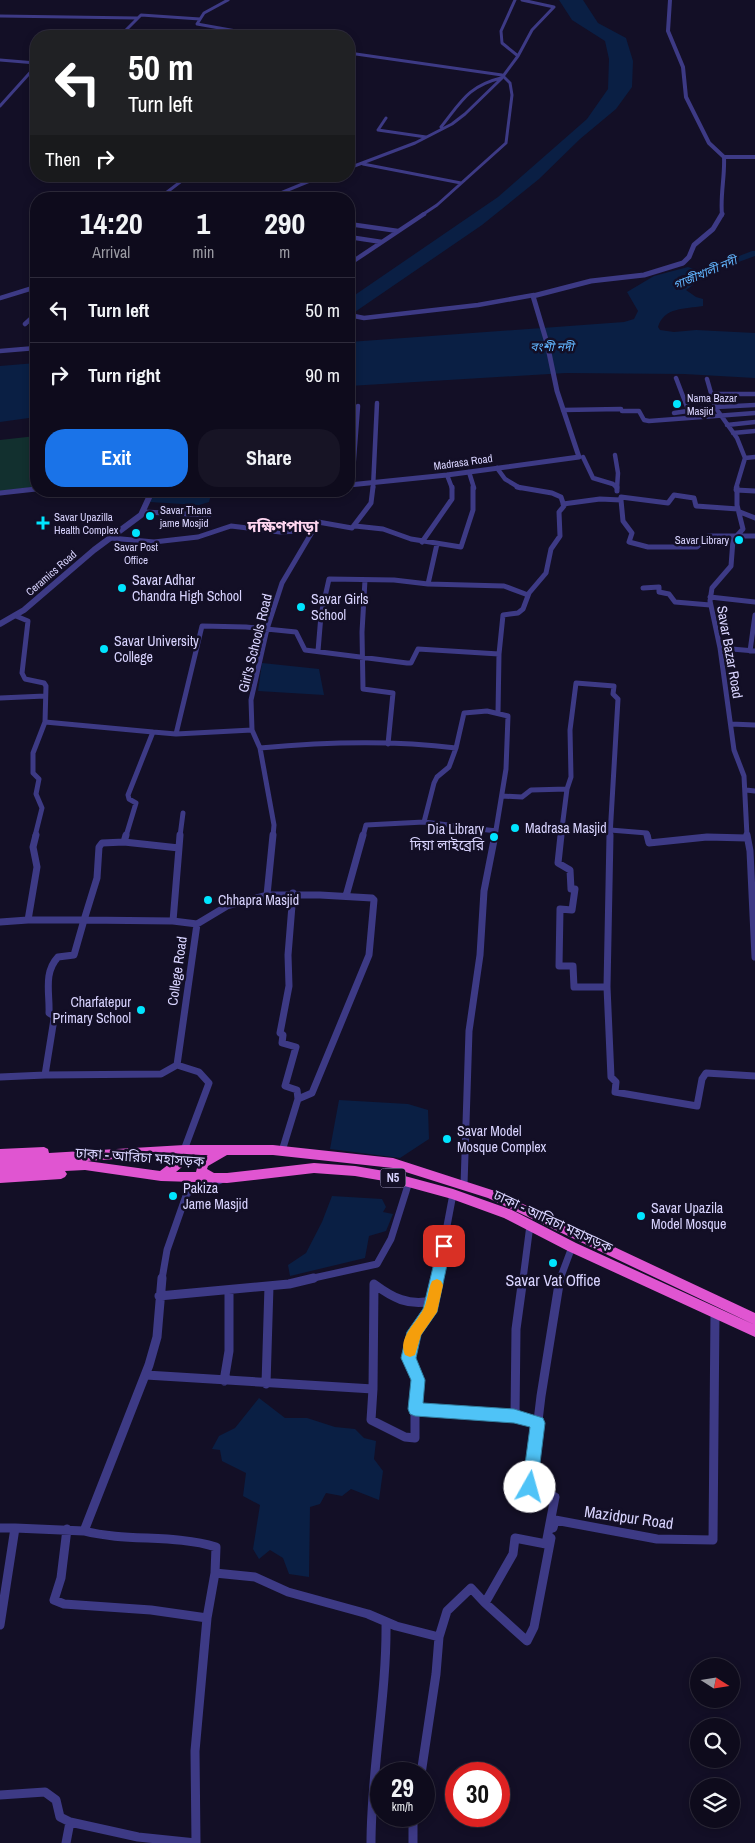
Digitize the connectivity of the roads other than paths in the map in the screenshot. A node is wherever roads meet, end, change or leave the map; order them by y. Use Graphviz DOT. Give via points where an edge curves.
graph roads {
  1 [pos="228,0"];
  2 [pos="515,0"];
  3 [pos="522,0"];
  4 [pos="670,0"];
  5 [pos="0,16"];
  6 [pos="137,18"];
  7 [pos="200,19"];
  8 [pos="126,30"];
  9 [pos="230,30"];
  10 [pos="355,54"];
  11 [pos="518,56"];
  12 [pos="0,60"];
  13 [pos="30,62"];
  14 [pos="30,73"];
  15 [pos="502,76"];
  16 [pos="0,106"];
  17 [pos="386,118"];
  18 [pos="438,130"];
  19 [pos="426,137"];
  20 [pos="755,156"];
  21 [pos="724,157"];
  22 [pos="362,164"];
  23 [pos="356,165"];
  24 [pos="180,182"];
  25 [pos="309,182"];
  26 [pos="461,183"];
  27 [pos="167,192"];
  28 [pos="285,192"];
  29 [pos="355,225"];
  30 [pos="398,231"];
  31 [pos="355,238"];
  32 [pos="382,242"];
  33 [pos="355,260"];
  34 [pos="30,289"];
  35 [pos="534,297"];
  36 [pos="0,298"];
  37 [pos="355,316"];
  38 [pos="30,319"];
  39 [pos="25,324"];
  40 [pos="30,348"];
  41 [pos="0,351"];
  42 [pos="676,378"];
  43 [pos="707,379"];
  44 [pos="712,394"];
  45 [pos="746,394"];
  46 [pos="755,394"];
  47 [pos="377,403"];
  48 [pos="753,405"];
  49 [pos="358,406"];
  50 [pos="715,407"];
  51 [pos="563,410"];
  52 [pos="689,412"];
  53 [pos="674,413"];
  54 [pos="755,413"];
  55 [pos="721,416"];
  56 [pos="755,422"];
  57 [pos="727,425"];
  58 [pos="755,431"];
  59 [pos="733,433"];
  60 [pos="355,440"];
  61 [pos="615,455"];
  62 [pos="581,457"];
  63 [pos="755,457"];
  64 [pos="745,458"];
  65 [pos="498,468"];
  66 [pos="469,472"];
  67 [pos="447,475"];
  68 [pos="374,483"];
  69 [pos="355,485"];
  70 [pos="616,488"];
  71 [pos="30,490"];
  72 [pos="736,490"];
  73 [pos="755,491"];
  74 [pos="0,493"];
  75 [pos="150,497"];
  76 [pos="621,499"];
  77 [pos="563,504"];
  78 [pos="739,511"];
  79 [pos="144,512"];
  80 [pos="209,514"];
  81 [pos="755,518"];
  82 [pos="318,522"];
  83 [pos="355,526"];
  84 [pos="739,536"];
  85 [pos="755,536"];
  86 [pos="111,538"];
  87 [pos="422,542"];
  88 [pos="438,544"];
  89 [pos="365,580"];
  90 [pos="428,584"];
  91 [pos="643,588"];
  92 [pos="528,595"];
  93 [pos="710,597"];
  94 [pos="755,602"];
  95 [pos="710,605"];
  96 [pos="755,611"];
  97 [pos="755,615"];
  98 [pos="16,616"];
  99 [pos="0,624"];
  100 [pos="267,629"];
  101 [pos="720,648"];
  102 [pos="318,651"];
  103 [pos="752,651"];
  104 [pos="498,654"];
  105 [pos="361,657"];
  106 [pos="45,696"];
  107 [pos="0,698"];
  108 [pos="498,713"];
  109 [pos="45,722"];
  110 [pos="731,724"];
  111 [pos="755,725"];
  112 [pos="252,730"];
  113 [pos="153,732"];
  114 [pos="176,734"];
  115 [pos="388,744"];
  116 [pos="260,748"];
  117 [pos="456,748"];
  118 [pos="567,790"];
  119 [pos="746,790"];
  120 [pos="755,791"];
  121 [pos="502,796"];
  122 [pos="182,813"];
  123 [pos="424,822"];
  124 [pos="610,830"];
  125 [pos="496,831"];
  126 [pos="747,838"];
  127 [pos="124,842"];
  128 [pos="180,848"];
  129 [pos="752,851"];
  130 [pos="293,893"];
  131 [pos="267,895"];
  132 [pos="346,896"];
  133 [pos="28,920"];
  134 [pos="84,920"];
  135 [pos="173,921"];
  136 [pos="0,922"];
  137 [pos="197,924"];
  138 [pos="755,957"];
  139 [pos="608,987"];
  140 [pos="177,1065"];
  141 [pos="46,1075"];
  142 [pos="755,1076"];
  143 [pos="0,1077"];
  144 [pos="298,1099"];
  145 [pos="173,1150"];
  146 [pos="230,1150"];
  147 [pos="282,1151"];
  148 [pos="0,1154"];
  149 [pos="0,1161"];
  150 [pos="0,1170"];
  151 [pos="127,1171"];
  152 [pos="161,1176"];
  153 [pos="0,1178"];
  154 [pos="222,1178"];
  155 [pos="409,1182"];
  156 [pos="464,1185"];
  157 [pos="453,1194"];
  158 [pos="530,1225"];
  159 [pos="572,1247"];
  160 [pos="269,1286"];
  161 [pos="229,1290"];
  162 [pos="159,1296"];
  163 [pos="432,1301"];
  164 [pos="715,1312"];
  165 [pos="755,1319"];
  166 [pos="755,1332"];
  167 [pos="146,1375"];
  168 [pos="224,1381"];
  169 [pos="266,1384"];
  170 [pos="373,1389"];
  171 [pos="415,1409"];
  172 [pos="514,1416"];
  173 [pos="538,1423"];
  174 [pos="0,1528"];
  175 [pos="15,1528"];
  176 [pos="67,1530"];
  177 [pos="84,1531"];
  178 [pos="215,1574"];
  179 [pos="485,1603"];
  180 [pos="1,1613"];
  181 [pos="208,1618"];
  182 [pos="386,1622"];
  183 [pos="0,1625"];
  184 [pos="439,1637"];
  185 [pos="423,1762"];
  186 [pos="0,1795"];
  187 [pos="70,1822"];
  188 [pos="413,1827"];
  189 [pos="66,1843"];
  190 [pos="196,1843"];
  191 [pos="371,1843"];
  192 [pos="413,1843"];
  1 -- 7 [label="street" via="204,13"];
  2 -- 11 [label="street" via="501,31 502,43"];
  3 -- 11 [label="street" via="554,7 532,30"];
  4 -- 21 [label="street" via="668,31 683,67 686,97 709,143"];
  5 -- 6 [label="street"];
  6 -- 7 [label="street" via="143,15"];
  6 -- 8 [label="street"];
  7 -- 9 [label="street" via="197,24"];
  10 -- 15 [label="street"];
  11 -- 15 [label="street"];
  12 -- 13 [label="street"];
  14 -- 16 [label="street"];
  15 -- 18 [label="street" via="453,123"];
  15 -- 18 [label="street" via="473,88"];
  15 -- 26 [label="street" via="511,84 512,94 506,143"];
  17 -- 19 [label="street" via="378,130"];
  18 -- 19 [label="street"];
  19 -- 22 [label="street"];
  20 -- 21 [label="street"];
  21 -- 35 [label="street" via="725,178 720,197 724,211 713,229 694,245 683,263 644,275 591,280"];
  22 -- 23 [label="street"];
  22 -- 26 [label="street"];
  24 -- 27 [label="street"];
  25 -- 28 [label="street"];
  26 -- 30 [label="street" via="437,205"];
  29 -- 30 [label="street"];
  30 -- 32 [label="street"];
  31 -- 32 [label="street"];
  32 -- 33 [label="street"];
  34 -- 36 [label="street"];
  35 -- 37 [label="street" via="364,318"];
  35 -- 51 [label="street"];
  38 -- 39 [label="street"];
  40 -- 41 [label="street"];
  42 -- 52 [label="street"];
  43 -- 44 [label="street"];
  44 -- 45 [label="street"];
  44 -- 50 [label="street"];
  45 -- 46 [label="street"];
  45 -- 48 [label="street"];
  47 -- 68 [label="street"];
  48 -- 50 [label="street"];
  48 -- 54 [label="street"];
  49 -- 60 [label="street"];
  50 -- 52 [label="street"];
  50 -- 55 [label="street"];
  51 -- 55 [label="street" via="639,411 644,420 649,421"];
  51 -- 62 [label="street"];
  52 -- 53 [label="street"];
  54 -- 55 [label="street"];
  55 -- 57 [label="street"];
  56 -- 57 [label="street"];
  57 -- 59 [label="street"];
  58 -- 59 [label="street"];
  59 -- 64 [label="street"];
  61 -- 70 [label="street"];
  62 -- 65 [label="street, Madrasa Road"];
  62 -- 70 [label="street" via="593,478"];
  63 -- 64 [label="street"];
  64 -- 72 [label="street, Savar Bazar Road"];
  65 -- 66 [label="street, Madrasa Road"];
  65 -- 77 [label="street" via="520,490 554,493 561,497"];
  66 -- 67 [label="street, Madrasa Road"];
  66 -- 88 [label="street" via="475,512 460,547"];
  67 -- 68 [label="street, Madrasa Road"];
  67 -- 87 [label="street" via="452,498"];
  68 -- 69 [label="street, Madrasa Road"];
  68 -- 83 [label="street" via="371,503"];
  70 -- 76 [label="street"];
  71 -- 74 [label="street"];
  72 -- 73 [label="street"];
  72 -- 78 [label="street, Savar Bazar Road"];
  75 -- 79 [label="street"];
  76 -- 77 [label="street"];
  76 -- 78 [label="street" via="668,503 674,495 694,498 696,506"];
  76 -- 84 [label="street" via="623,521 632,533 629,542 641,546 697,547 708,536"];
  77 -- 92 [label="street" via="559,512 560,536 551,549 546,573"];
  78 -- 81 [label="street"];
  78 -- 84 [label="street, Savar Bazar Road" via="743,529"];
  79 -- 80 [label="street"];
  79 -- 86 [label="street, Ceramics Road"];
  82 -- 83 [label="street" via="347,528"];
  82 -- 86 [label="street" via="299,531 232,526 198,537 154,542"];
  82 -- 100 [label="street, Girl's Schools Road" via="282,583"];
  83 -- 87 [label="street" via="383,529"];
  84 -- 85 [label="street"];
  84 -- 93 [label="street, Savar Bazar Road" via="733,540 733,562 716,582"];
  86 -- 98 [label="street, Ceramics Road"];
  87 -- 88 [label="street"];
  88 -- 90 [label="street"];
  89 -- 90 [label="street"];
  89 -- 102 [label="street" via="329,578 321,614"];
  89 -- 105 [label="street"];
  90 -- 92 [label="street" via="504,586"];
  91 -- 95 [label="street" via="660,588 659,592 669,594 675,602"];
  92 -- 104 [label="street" via="518,613 502,615"];
  93 -- 94 [label="street"];
  93 -- 95 [label="street, Savar Bazar Road"];
  95 -- 101 [label="street, Savar Bazar Road"];
  96 -- 97 [label="street"];
  97 -- 103 [label="street"];
  98 -- 99 [label="street, Ceramics Road"];
  98 -- 106 [label="street" via="29,624 22,673 25,679 44,683"];
  100 -- 102 [label="street" via="296,632 303,648"];
  100 -- 112 [label="street, Girl's Schools Road" via="251,700"];
  100 -- 114 [label="street" via="202,626"];
  101 -- 103 [label="street"];
  101 -- 110 [label="street, Savar Bazar Road"];
  102 -- 105 [label="street"];
  104 -- 105 [label="street" via="418,649 409,664"];
  104 -- 108 [label="street"];
  105 -- 115 [label="street" via="363,690 393,693"];
  106 -- 107 [label="street"];
  106 -- 109 [label="street"];
  108 -- 117 [label="street" via="464,713"];
  108 -- 121 [label="street" via="508,716"];
  109 -- 113 [label="street"];
  109 -- 133 [label="street" via="32,753 34,773 39,779 36,794 42,808 32,847 37,867"];
  110 -- 111 [label="street"];
  110 -- 119 [label="street, Savar Bazar Road" via="734,750"];
  112 -- 114 [label="street"];
  112 -- 116 [label="street, Girl's Schools Road"];
  113 -- 114 [label="street"];
  113 -- 127 [label="street" via="128,795 136,803"];
  115 -- 116 [label="street"];
  115 -- 117 [label="street"];
  116 -- 131 [label="street, Girl's Schools Road" via="274,825"];
  117 -- 123 [label="street" via="449,767 437,776"];
  118 -- 121 [label="street" via="531,790 522,797"];
  118 -- 124 [label="street" via="571,777 570,730 576,683 614,686 613,694 618,699"];
  118 -- 139 [label="street" via="558,863 570,870 571,889 575,889 572,910 560,909 559,966 574,966 574,987"];
  119 -- 120 [label="street"];
  119 -- 126 [label="street, Savar Bazar Road"];
  121 -- 125 [label="street"];
  122 -- 128 [label="street, College Road"];
  123 -- 125 [label="street"];
  123 -- 132 [label="street" via="366,825"];
  124 -- 126 [label="street" via="647,833 649,843 707,837"];
  124 -- 139 [label="street"];
  125 -- 156 [label="street" via="484,891 480,955 469,1031"];
  126 -- 129 [label="street, Savar Bazar Road"];
  127 -- 128 [label="street"];
  127 -- 134 [label="street" via="102,843 97,878"];
  128 -- 135 [label="street, College Road"];
  129 -- 138 [label="street, Savar Bazar Road"];
  130 -- 131 [label="street"];
  130 -- 132 [label="street"];
  130 -- 144 [label="street" via="288,986 280,1033 283,1035 282,1043 296,1047 285,1086 297,1090"];
  131 -- 137 [label="street" via="227,906"];
  132 -- 144 [label="street" via="374,900 369,955 312,1093"];
  133 -- 134 [label="street"];
  133 -- 136 [label="street"];
  134 -- 135 [label="street"];
  134 -- 141 [label="street" via="74,955 58,957 53,962 46,994 50,1003 48,1013 54,1016"];
  135 -- 137 [label="street, College Road"];
  137 -- 140 [label="street, College Road"];
  139 -- 142 [label="street" via="611,1077 616,1082 616,1092 696,1106 706,1073"];
  140 -- 141 [label="street" via="161,1074"];
  140 -- 145 [label="street" via="199,1072 209,1083"];
  141 -- 143 [label="street"];
  144 -- 147 [label="street"];
  145 -- 146 [label="highway, ঢাকা - আরিচা মহাসড়ক / N5"];
  145 -- 148 [label="highway" via="144,1147"];
  145 -- 149 [label="highway, ঢাকা - আরিচা মহাসড়ক / N5"];
  145 -- 152 [label="highway" via="180,1156 178,1164"];
  146 -- 147 [label="highway, ঢাকা - আরিচা মহাসড়ক / N5"];
  146 -- 154 [label="highway" via="202,1163 201,1171"];
  147 -- 156 [label="highway, ঢাকা - আরিচা মহাসড়ক / N5" via="393,1163"];
  150 -- 151 [label="highway, ঢাকা - আরিচা মহাসড়ক / N5" via="85,1165"];
  151 -- 152 [label="highway, ঢাকা - আরিচা মহাসড়ক / N5"];
  151 -- 153 [label="highway"];
  152 -- 154 [label="highway, ঢাকা - আরিচা মহাসড়ক / N5"];
  154 -- 155 [label="highway, ঢাকা - আরিচা মহাসড়ক / N5" via="314,1168 355,1171"];
  154 -- 162 [label="street" via="187,1193 167,1250"];
  155 -- 157 [label="highway, ঢাকা - আরিচা মহাসড়ক / N5"];
  155 -- 160 [label="street" via="391,1239 377,1264"];
  156 -- 165 [label="highway, ঢাকা - আরিচা মহাসড়ক / N5" via="491,1194"];
  157 -- 158 [label="highway, ঢাকা - আরিচা মহাসড়ক / N5"];
  157 -- 163 [label="street"];
  158 -- 159 [label="highway, ঢাকা - আরিচা মহাসড়ক / N5"];
  158 -- 172 [label="street" via="515,1338"];
  159 -- 164 [label="highway, ঢাকা - আরিচা মহাসড়ক / N5"];
  159 -- 173 [label="street" via="557,1291"];
  160 -- 161 [label="street"];
  160 -- 169 [label="street"];
  161 -- 162 [label="street"];
  161 -- 168 [label="street" via="229,1350"];
  162 -- 167 [label="street" via="157,1337"];
  163 -- 170 [label="street" via="417,1305 398,1301 374,1284"];
  163 -- 171 [label="street" via="430,1312 414,1332 409,1358 418,1380"];
  164 -- 166 [label="highway, ঢাকা - আরিচা মহাসড়ক / N5"];
  164 -- 179 [label="street, Mazidpur Road" via="713,1540 657,1539 555,1520 534,1627 527,1641"];
  167 -- 168 [label="street"];
  167 -- 177 [label="street"];
  168 -- 169 [label="street"];
  169 -- 170 [label="street"];
  170 -- 171 [label="street" via="371,1420 385,1428 415,1438"];
  171 -- 172 [label="street"];
  172 -- 173 [label="street"];
  173 -- 179 [label="street" via="530,1487 554,1497 546,1544 515,1538 513,1554"];
  174 -- 175 [label="street"];
  175 -- 176 [label="street"];
  175 -- 180 [label="street"];
  176 -- 177 [label="street"];
  176 -- 181 [label="street" via="61,1578 54,1600 64,1606 90,1605"];
  177 -- 178 [label="street" via="104,1536 200,1542 216,1547"];
  178 -- 181 [label="street"];
  178 -- 182 [label="street" via="269,1582 288,1592"];
  179 -- 184 [label="street" via="472,1588 447,1611"];
  180 -- 183 [label="street"];
  181 -- 190 [label="street" via="195,1751"];
  182 -- 184 [label="street"];
  182 -- 191 [label="street" via="386,1683 372,1788"];
  184 -- 185 [label="street"];
  186 -- 187 [label="street" via="45,1792 56,1800 60,1817"];
  187 -- 189 [label="street"];
  187 -- 190 [label="street" via="138,1837"];
  188 -- 192 [label="street"];
}
